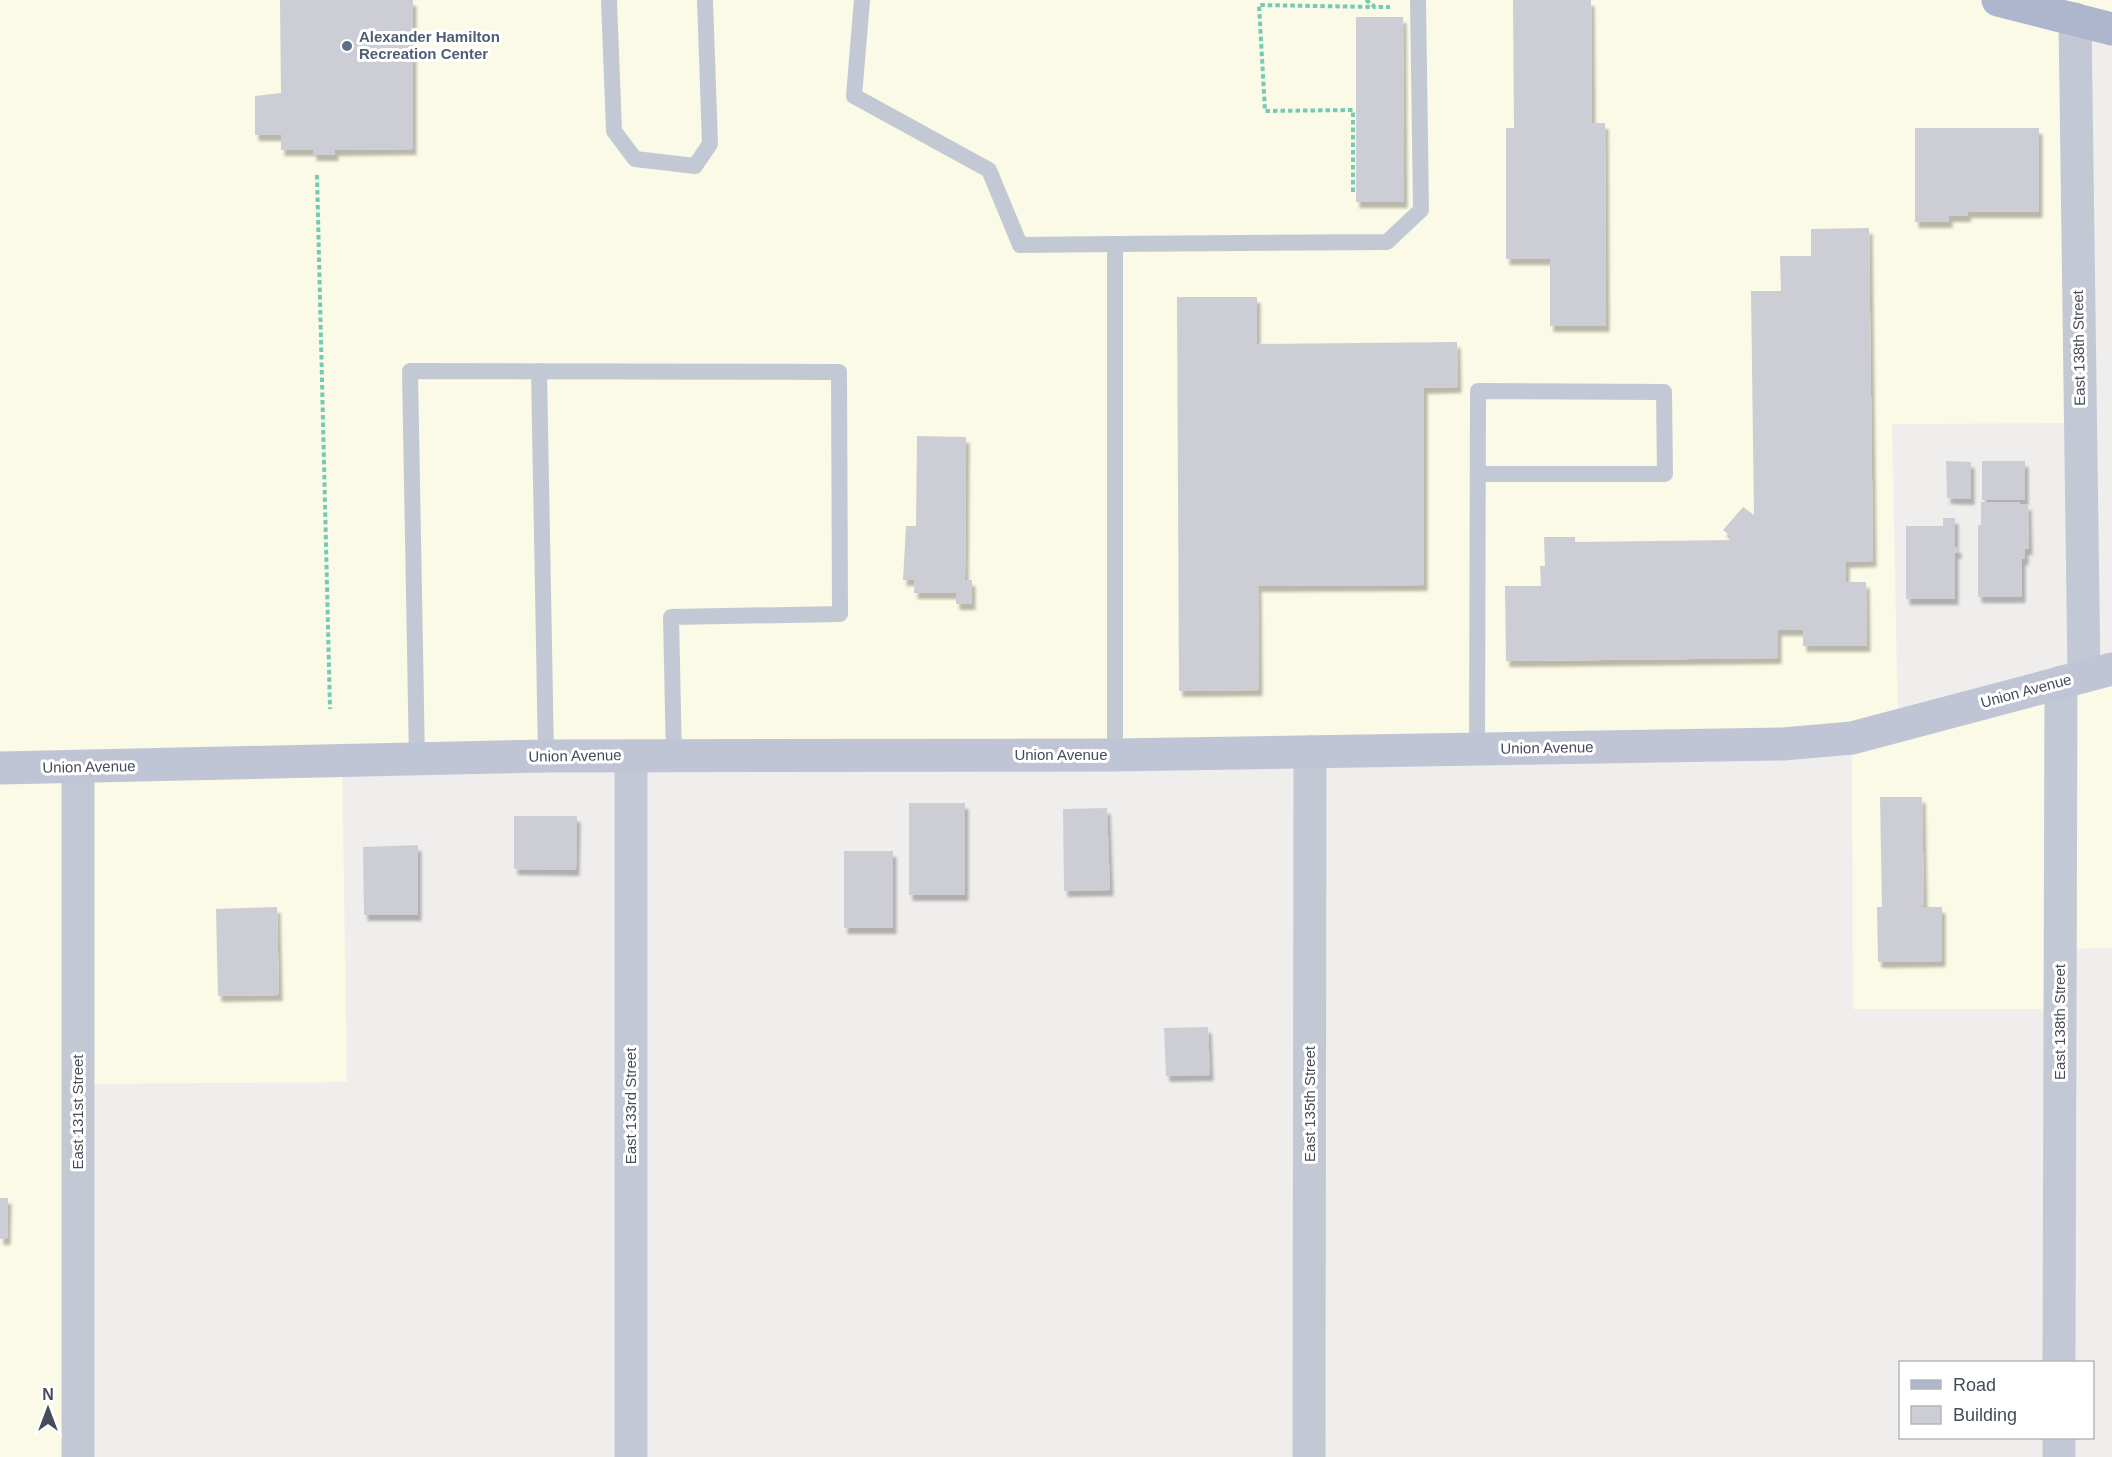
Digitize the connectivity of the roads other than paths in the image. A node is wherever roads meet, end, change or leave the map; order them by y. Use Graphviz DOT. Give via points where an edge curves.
graph roads {
  1 [pos="609,0"];
  2 [pos="705,0"];
  3 [pos="862,0"];
  4 [pos="1418,0"];
  5 [pos="1998,0"];
  6 [pos="2075,20"];
  7 [pos="2112,29"];
  8 [pos="1115,244"];
  9 [pos="539,371"];
  10 [pos="1478,474"];
  11 [pos="2086,676"];
  12 [pos="1477,749"];
  13 [pos="1310,752"];
  14 [pos="1115,755"];
  15 [pos="546,756"];
  16 [pos="631,756"];
  17 [pos="674,756"];
  18 [pos="417,760"];
  19 [pos="78,767"];
  20 [pos="0,768"];
  21 [pos="2059,1361"];
  22 [pos="2059,1439"];
  23 [pos="78,1457"];
  24 [pos="631,1457"];
  25 [pos="1309,1457"];
  26 [pos="2059,1457"];
  1 -- 2 [label="lane" via="614,131 635,159 695,166 710,144"];
  3 -- 8 [label="lane" via="854,96 989,170 1020,245"];
  4 -- 8 [label="lane" via="1421,210 1387,242"];
  5 -- 6 [label="main road"];
  6 -- 7 [label="main road"];
  6 -- 11 [label="street, East 138th Street"];
  8 -- 14 [label="lane"];
  9 -- 15 [label="lane"];
  9 -- 17 [label="lane" via="839,372 840,614 671,617"];
  9 -- 18 [label="lane" via="410,371"];
  10 -- 10 [label="lane" via="1478,391 1664,392 1665,474"];
  10 -- 12 [label="lane"];
  11 -- 12 [label="main road, Union Avenue" via="1852,738 1783,744"];
  11 -- 21 [label="street, East 138th Street"];
  12 -- 13 [label="main road, Union Avenue"];
  13 -- 14 [label="main road, Union Avenue"];
  13 -- 25 [label="street, East 135th Street"];
  14 -- 17 [label="main road, Union Avenue"];
  15 -- 16 [label="main road, Union Avenue"];
  15 -- 18 [label="main road, Union Avenue"];
  16 -- 17 [label="main road, Union Avenue"];
  16 -- 24 [label="street, East 133rd Street"];
  18 -- 19 [label="main road, Union Avenue"];
  19 -- 20 [label="main road, Union Avenue"];
  19 -- 23 [label="street, East 131st Street"];
  22 -- 26 [label="street"];
}
